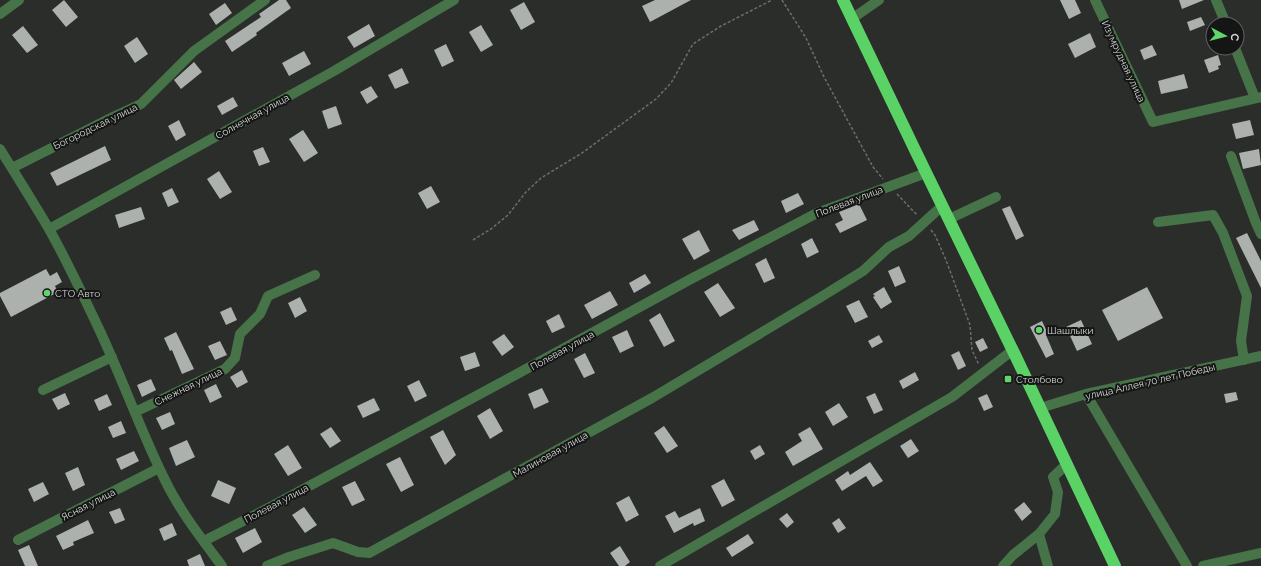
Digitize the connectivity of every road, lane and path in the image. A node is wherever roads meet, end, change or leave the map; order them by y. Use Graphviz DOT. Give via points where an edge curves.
graph roads {
  1 [pos="19,0"];
  2 [pos="265,0"];
  3 [pos="454,0"];
  4 [pos="772,0"];
  5 [pos="782,0"];
  6 [pos="843,0"];
  7 [pos="879,0"];
  8 [pos="1095,0"];
  9 [pos="1216,0"];
  10 [pos="0,14"];
  11 [pos="1223,16"];
  12 [pos="852,18"];
  13 [pos="1239,56"];
  14 [pos="1258,97"];
  15 [pos="0,149"];
  16 [pos="1231,156"];
  17 [pos="12,168"];
  18 [pos="926,173"];
  19 [pos="889,186"];
  20 [pos="996,196"];
  21 [pos="942,206"];
  22 [pos="949,219"];
  23 [pos="924,222"];
  24 [pos="1158,222"];
  25 [pos="1258,223"];
  26 [pos="49,228"];
  27 [pos="1261,234"];
  28 [pos="473,240"];
  29 [pos="315,276"];
  30 [pos="1013,350"];
  31 [pos="1261,356"];
  32 [pos="112,357"];
  33 [pos="1244,360"];
  34 [pos="982,374"];
  35 [pos="43,390"];
  36 [pos="1086,394"];
  37 [pos="1040,408"];
  38 [pos="135,412"];
  39 [pos="1067,464"];
  40 [pos="159,468"];
  41 [pos="1039,534"];
  42 [pos="18,540"];
  43 [pos="204,541"];
  44 [pos="1261,553"];
  45 [pos="222,566"];
  46 [pos="267,566"];
  47 [pos="660,566"];
  48 [pos="1002,566"];
  49 [pos="1048,566"];
  50 [pos="1115,566"];
  51 [pos="1187,566"];
  52 [pos="1203,566"];
  1 -- 10 [label="street"];
  2 -- 17 [label="street, Богородская улица" via="194,51 141,104"];
  3 -- 26 [label="street, Солнечная улица" via="334,71"];
  4 -- 28 [label="path" via="720,26 693,44 671,83 656,99 541,178 508,215"];
  5 -- 19 [label="path" via="806,38 824,77 873,167"];
  6 -- 12 [label="highway"];
  7 -- 12 [label="street"];
  8 -- 14 [label="street, Изумрудная улица" via="1153,122"];
  9 -- 11 [label="street"];
  12 -- 18 [label="highway"];
  13 -- 14 [label="street"];
  15 -- 17 [label="street"];
  16 -- 25 [label="street"];
  17 -- 26 [label="street"];
  18 -- 19 [label="street, Полевая улица"];
  18 -- 21 [label="highway"];
  19 -- 23 [label="path"];
  19 -- 43 [label="street, Полевая улица" via="817,213"];
  20 -- 22 [label="street"];
  21 -- 22 [label="highway"];
  21 -- 23 [label="street, Малиновая улица"];
  22 -- 30 [label="highway"];
  23 -- 34 [label="path" via="935,235 946,260 970,325 972,350"];
  23 -- 46 [label="street, Малиновая улица" via="909,236 889,247 863,271 652,398 370,553 358,552 333,543"];
  24 -- 33 [label="street" via="1213,215 1223,233 1247,296 1241,342"];
  25 -- 27 [label="street"];
  26 -- 32 [label="street"];
  29 -- 38 [label="street, Снежная улица" via="268,296 260,314 240,334 236,358 225,369"];
  30 -- 34 [label="street"];
  30 -- 37 [label="highway"];
  31 -- 33 [label="street, улица Аллея 70 лет Победы"];
  32 -- 35 [label="street"];
  32 -- 38 [label="street"];
  33 -- 36 [label="street, улица Аллея 70 лет Победы"];
  34 -- 47 [label="street" via="952,397"];
  36 -- 37 [label="street, улица Аллея 70 лет Победы"];
  36 -- 51 [label="street"];
  37 -- 39 [label="highway"];
  38 -- 40 [label="street"];
  39 -- 41 [label="street" via="1053,477 1058,492 1054,514"];
  39 -- 50 [label="highway"];
  40 -- 42 [label="street, Ясная улица"];
  40 -- 43 [label="street" via="177,502"];
  41 -- 48 [label="street"];
  41 -- 49 [label="street"];
  43 -- 45 [label="street"];
  44 -- 52 [label="street"];
}
